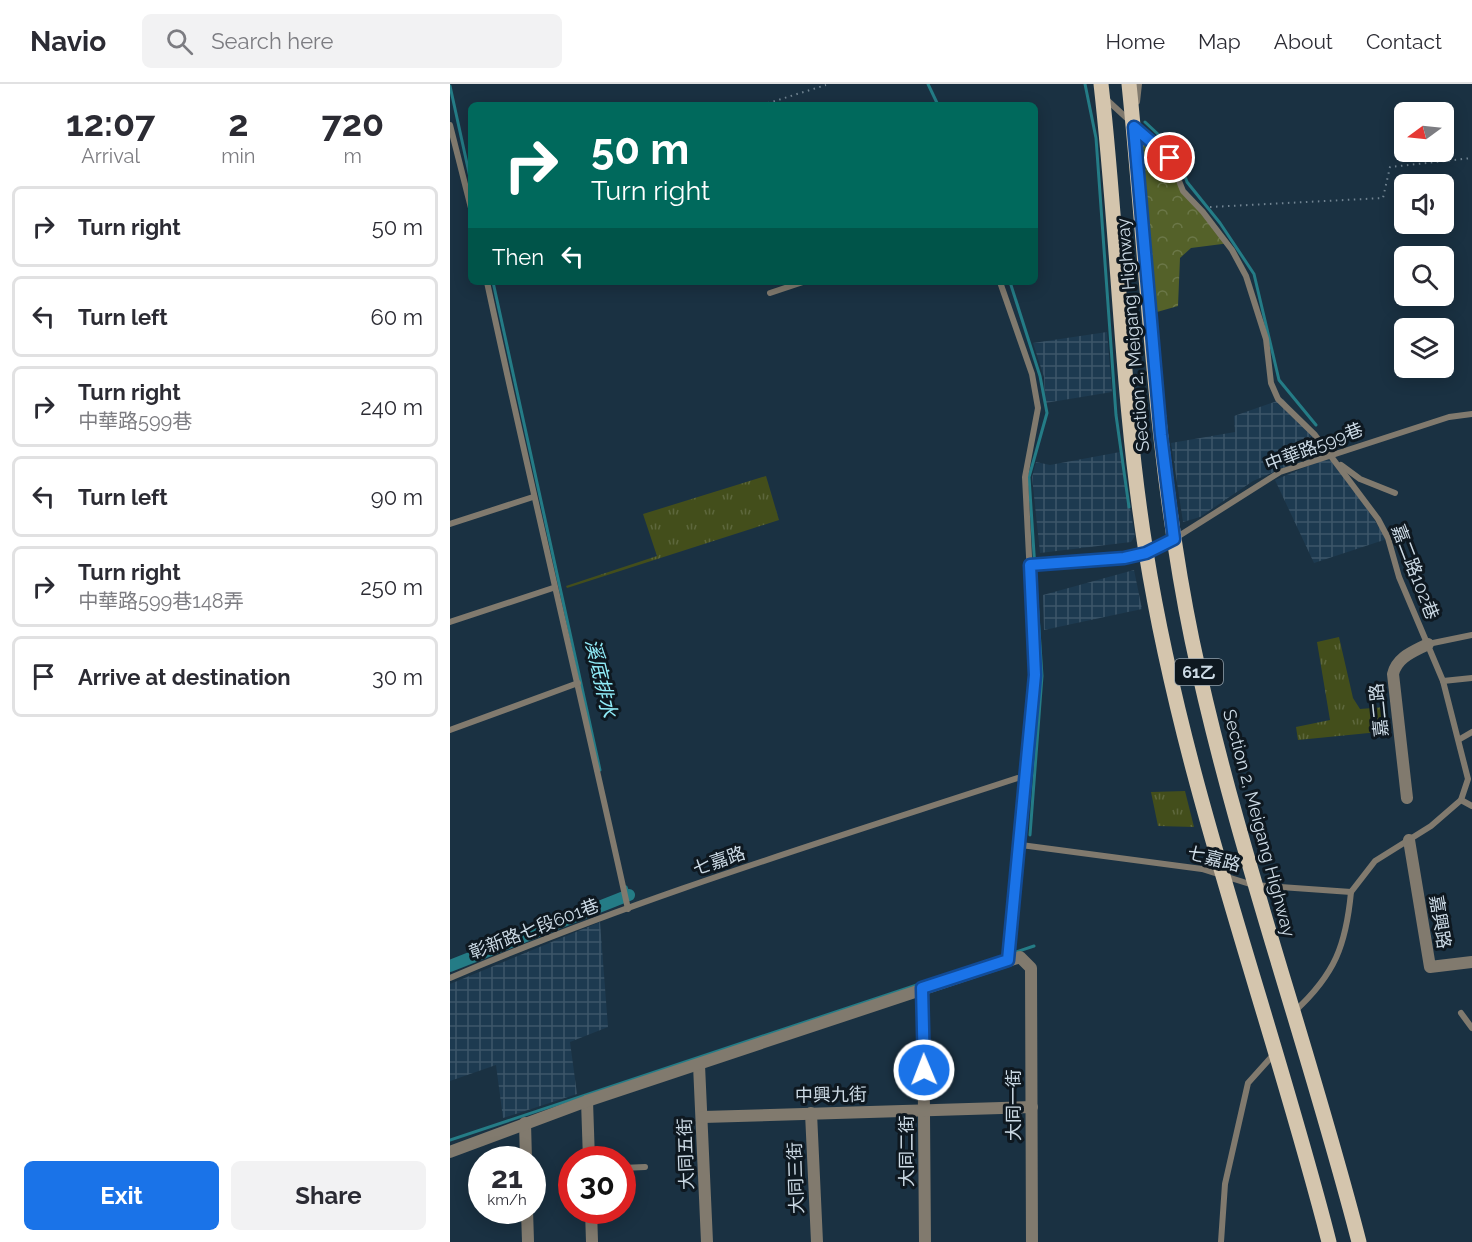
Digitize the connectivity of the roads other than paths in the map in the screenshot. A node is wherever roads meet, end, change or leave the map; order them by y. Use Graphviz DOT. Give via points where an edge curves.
graph roads {
  1 [pos="1091,84"];
  2 [pos="1129,84"];
  3 [pos="1139,84"];
  4 [pos="1102,90"];
  5 [pos="450,124"];
  6 [pos="1134,127"];
  7 [pos="468,196"];
  8 [pos="488,285"];
  9 [pos="794,285"];
  10 [pos="1001,285"];
  11 [pos="770,293"];
  12 [pos="1472,414"];
  13 [pos="1329,456"];
  14 [pos="1338,464"];
  15 [pos="1395,493"];
  16 [pos="533,496"];
  17 [pos="450,524"];
  18 [pos="1174,539"];
  19 [pos="1146,553"];
  20 [pos="1030,565"];
  21 [pos="553,588"];
  22 [pos="450,622"];
  23 [pos="1472,635"];
  24 [pos="1428,644"];
  25 [pos="1472,678"];
  26 [pos="1443,681"];
  27 [pos="578,683"];
  28 [pos="450,730"];
  29 [pos="1472,732"];
  30 [pos="1460,740"];
  31 [pos="1024,776"];
  32 [pos="1407,798"];
  33 [pos="1461,800"];
  34 [pos="1472,806"];
  35 [pos="1409,840"];
  36 [pos="1021,845"];
  37 [pos="1221,874"];
  38 [pos="1253,885"];
  39 [pos="1351,892"];
  40 [pos="628,909"];
  41 [pos="1008,960"];
  42 [pos="1472,962"];
  43 [pos="450,978"];
  44 [pos="922,988"];
  45 [pos="1292,1013"];
  46 [pos="1461,1013"];
  47 [pos="1472,1028"];
  48 [pos="1275,1053"];
  49 [pos="699,1065"];
  50 [pos="586,1101"];
  51 [pos="1032,1107"];
  52 [pos="925,1112"];
  53 [pos="811,1113"];
  54 [pos="703,1117"];
  55 [pos="525,1123"];
  56 [pos="526,1146"];
  57 [pos="588,1146"];
  58 [pos="450,1152"];
  59 [pos="636,1167"];
  60 [pos="645,1167"];
  61 [pos="527,1224"];
  62 [pos="591,1224"];
  63 [pos="528,1242"];
  64 [pos="592,1242"];
  65 [pos="706,1242"];
  66 [pos="817,1242"];
  67 [pos="925,1242"];
  68 [pos="1032,1242"];
  69 [pos="1221,1242"];
  70 [pos="1329,1242"];
  71 [pos="1359,1242"];
  1 -- 4 [label="lane"];
  2 -- 6 [label="main road, Section 2, Meigang Highway / 61乙"];
  3 -- 6 [label="lane"];
  4 -- 6 [label="lane, 嘉二路102巷"];
  4 -- 19 [label="main road, Section 2, Meigang Highway / 61乙" via="1130,432"];
  5 -- 7 [label="lane"];
  6 -- 13 [label="lane, 嘉二路102巷" via="1170,158 1183,191 1232,250 1246,276 1266,339 1271,383 1278,399 1315,435"];
  6 -- 18 [label="main road, Section 2, Meigang Highway / 61乙"];
  8 -- 16 [label="lane"];
  9 -- 11 [label="lane"];
  10 -- 20 [label="lane" via="1032,374 1038,408 1025,477"];
  12 -- 13 [label="lane, 中華路599巷" via="1449,417"];
  13 -- 14 [label="lane, 嘉二路102巷"];
  13 -- 18 [label="lane, 中華路599巷" via="1280,472"];
  14 -- 15 [label="lane" via="1360,479"];
  14 -- 24 [label="lane, 嘉二路102巷" via="1388,538 1399,577"];
  16 -- 17 [label="lane"];
  16 -- 21 [label="lane"];
  18 -- 19 [label="lane, 中華路599巷"];
  18 -- 38 [label="main road, Section 2, Meigang Highway / 61乙" via="1208,713"];
  19 -- 20 [label="lane, 中華路599巷"];
  19 -- 37 [label="main road, Section 2, Meigang Highway / 61乙" via="1178,708"];
  20 -- 31 [label="lane" via="1035,675"];
  21 -- 22 [label="lane"];
  21 -- 27 [label="lane"];
  23 -- 24 [label="lane, 嘉二路"];
  24 -- 26 [label="lane, 嘉二路102巷"];
  24 -- 32 [label="street, 嘉二路" via="1401,659 1393,674"];
  25 -- 26 [label="lane"];
  26 -- 30 [label="lane, 嘉二路102巷"];
  27 -- 28 [label="lane"];
  27 -- 40 [label="lane"];
  29 -- 30 [label="lane"];
  30 -- 33 [label="lane, 嘉二路102巷" via="1468,778"];
  31 -- 36 [label="lane"];
  31 -- 40 [label="lane, 七嘉路"];
  33 -- 34 [label="lane"];
  33 -- 35 [label="lane"];
  35 -- 39 [label="lane" via="1375,861"];
  35 -- 42 [label="street, 嘉興路" via="1430,967"];
  36 -- 37 [label="lane, 七嘉路" via="1202,868"];
  36 -- 41 [label="lane"];
  37 -- 38 [label="lane, 七嘉路"];
  37 -- 48 [label="main road, Section 2, Meigang Highway / 61乙"];
  38 -- 39 [label="lane, 七嘉路"];
  38 -- 45 [label="main road, Section 2, Meigang Highway / 61乙"];
  39 -- 45 [label="lane" via="1348,929 1336,959 1313,994"];
  40 -- 43 [label="lane, 彰新路七段601巷"];
  41 -- 44 [label="street"];
  41 -- 51 [label="street, 大同一街" via="1020,957 1031,968"];
  44 -- 49 [label="street"];
  44 -- 52 [label="street, 大同二街"];
  45 -- 71 [label="main road, Section 2, Meigang Highway / 61乙" via="1338,1159"];
  46 -- 47 [label="lane"];
  48 -- 69 [label="lane" via="1248,1083 1225,1184"];
  48 -- 70 [label="main road, Section 2, Meigang Highway / 61乙"];
  49 -- 50 [label="street"];
  49 -- 54 [label="street, 大同五街"];
  50 -- 55 [label="street"];
  50 -- 57 [label="street"];
  51 -- 52 [label="street, 中興九街"];
  51 -- 68 [label="street, 大同一街"];
  52 -- 53 [label="street, 中興九街"];
  52 -- 67 [label="street, 大同二街"];
  53 -- 54 [label="street, 中興九街"];
  53 -- 66 [label="street, 大同三街"];
  54 -- 65 [label="street, 大同五街"];
  55 -- 56 [label="street"];
  55 -- 58 [label="street"];
  59 -- 60 [label="lane"];
  61 -- 63 [label="street"];
  62 -- 64 [label="street"];
}
